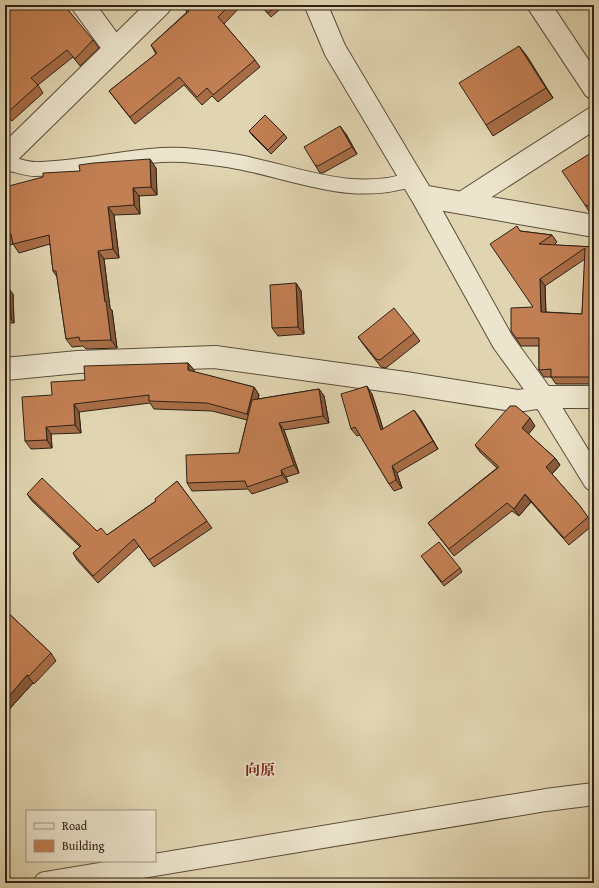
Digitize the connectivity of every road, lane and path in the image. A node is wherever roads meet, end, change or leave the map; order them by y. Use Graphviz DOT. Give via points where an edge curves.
graph roads {
  1 [pos="83,5"];
  2 [pos="160,5"];
  3 [pos="316,5"];
  4 [pos="539,5"];
  5 [pos="115,49"];
  6 [pos="594,88"];
  7 [pos="594,118"];
  8 [pos="5,157"];
  9 [pos="5,163"];
  10 [pos="417,188"];
  11 [pos="462,203"];
  12 [pos="594,226"];
  13 [pos="5,369"];
  14 [pos="543,397"];
  15 [pos="594,397"];
  16 [pos="594,480"];
  17 [pos="594,794"];
  18 [pos="45,883"];
  1 -- 5 [label="street"];
  2 -- 5 [label="street"];
  3 -- 10 [label="street" via="335,50"];
  4 -- 6 [label="street"];
  5 -- 8 [label="street"];
  7 -- 11 [label="street"];
  9 -- 10 [label="lane" via="33,169 166,154 250,164 337,186 398,184"];
  10 -- 11 [label="street"];
  10 -- 14 [label="street" via="504,342"];
  11 -- 12 [label="street"];
  13 -- 14 [label="street" via="78,362 215,357 518,401"];
  14 -- 15 [label="street"];
  14 -- 16 [label="street"];
  17 -- 18 [label="street"];
}
